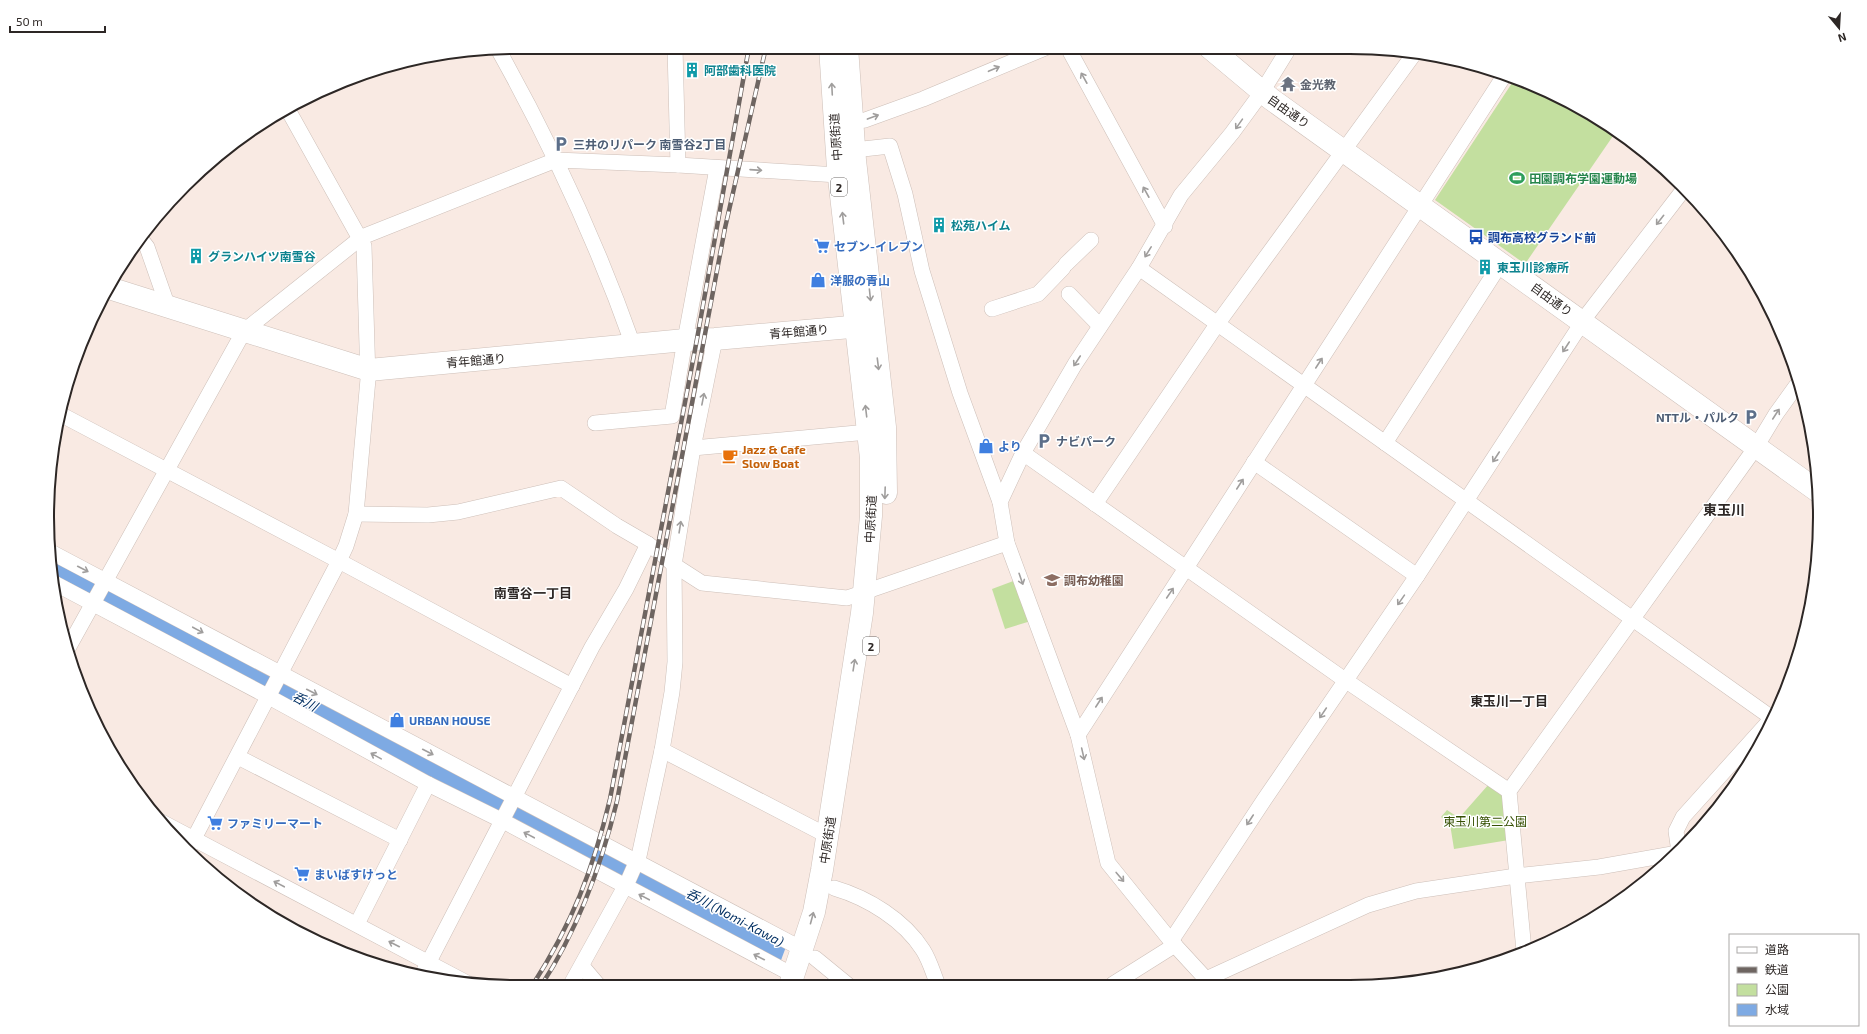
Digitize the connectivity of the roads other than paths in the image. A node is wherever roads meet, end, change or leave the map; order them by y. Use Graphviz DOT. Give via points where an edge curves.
graph roads {
  1 [pos="675,54"];
  2 [pos="831,54"];
  3 [pos="847,54"];
  4 [pos="1030,54"];
  5 [pos="1071,54"];
  6 [pos="1217,54"];
  7 [pos="1285,54"];
  8 [pos="501,55"];
  9 [pos="1411,58"];
  10 [pos="1501,80"];
  11 [pos="1262,92"];
  12 [pos="290,113"];
  13 [pos="843,123"];
  14 [pos="854,150"];
  15 [pos="1344,150"];
  16 [pos="556,160"];
  17 [pos="678,164"];
  18 [pos="717,168"];
  19 [pos="838,175"];
  20 [pos="1680,194"];
  21 [pos="1420,204"];
  22 [pos="1165,226"];
  23 [pos="361,238"];
  24 [pos="1091,240"];
  25 [pos="144,243"];
  26 [pos="1501,263"];
  27 [pos="1139,268"];
  28 [pos="114,290"];
  29 [pos="1070,294"];
  30 [pos="168,307"];
  31 [pos="992,309"];
  32 [pos="1582,321"];
  33 [pos="1218,323"];
  34 [pos="864,326"];
  35 [pos="1100,326"];
  36 [pos="244,331"];
  37 [pos="715,339"];
  38 [pos="685,340"];
  39 [pos="633,345"];
  40 [pos="369,370"];
  41 [pos="1304,385"];
  42 [pos="1794,388"];
  43 [pos="65,417"];
  44 [pos="595,422"];
  45 [pos="868,432"];
  46 [pos="1385,443"];
  47 [pos="1756,447"];
  48 [pos="693,448"];
  49 [pos="1023,453"];
  50 [pos="1254,462"];
  51 [pos="166,471"];
  52 [pos="1812,487"];
  53 [pos="1000,502"];
  54 [pos="1467,502"];
  55 [pos="1095,504"];
  56 [pos="356,514"];
  57 [pos="1007,543"];
  58 [pos="648,544"];
  59 [pos="56,555"];
  60 [pos="339,561"];
  61 [pos="674,566"];
  62 [pos="1186,569"];
  63 [pos="1417,576"];
  64 [pos="105,584"];
  65 [pos="59,586"];
  66 [pos="871,591"];
  67 [pos="94,603"];
  68 [pos="1632,619"];
  69 [pos="72,642"];
  70 [pos="280,677"];
  71 [pos="1345,680"];
  72 [pos="572,686"];
  73 [pos="270,695"];
  74 [pos="1768,715"];
  75 [pos="1760,731"];
  76 [pos="1078,735"];
  77 [pos="662,750"];
  78 [pos="238,757"];
  79 [pos="428,784"];
  80 [pos="1509,791"];
  81 [pos="514,800"];
  82 [pos="504,819"];
  83 [pos="828,836"];
  84 [pos="400,840"];
  85 [pos="1678,843"];
  86 [pos="191,844"];
  87 [pos="1666,854"];
  88 [pos="636,865"];
  89 [pos="1516,876"];
  90 [pos="626,884"];
  91 [pos="834,888"];
  92 [pos="357,924"];
  93 [pos="1173,943"];
  94 [pos="1523,946"];
  95 [pos="429,962"];
  96 [pos="582,966"];
  97 [pos="802,968"];
  98 [pos="424,970"];
  99 [pos="453,975"];
  100 [pos="574,980"];
  101 [pos="594,980"];
  102 [pos="834,980"];
  103 [pos="936,980"];
  104 [pos="1119,980"];
  105 [pos="1207,980"];
  106 [pos="1210,980"];
  1 -- 17 [label="street"];
  13 -- 2 [label="main road, 中原街道 / 2, one-way"];
  3 -- 13 [label="main road, 中原街道 / 2"];
  13 -- 4 [label="street, one-way" via="864,120"];
  22 -- 5 [label="street, one-way"];
  6 -- 11 [label="main road, 自由通り"];
  7 -- 11 [label="street"];
  8 -- 16 [label="street"];
  9 -- 15 [label="street"];
  10 -- 21 [label="street"];
  11 -- 15 [label="main road, 自由通り"];
  11 -- 22 [label="street, one-way" via="1181,195"];
  12 -- 23 [label="street"];
  13 -- 14 [label="main road, 中原街道 / 2"];
  13 -- 19 [label="main road, 中原街道 / 2"];
  14 -- 34 [label="main road, 中原街道 / 2, one-way"];
  14 -- 53 [label="street" via="890,146 905,194 926,285 965,408"];
  15 -- 21 [label="main road, 自由通り"];
  15 -- 33 [label="street"];
  16 -- 17 [label="street"];
  16 -- 23 [label="street"];
  16 -- 39 [label="street" via="601,260"];
  17 -- 18 [label="street"];
  18 -- 19 [label="street, one-way"];
  18 -- 38 [label="street"];
  34 -- 19 [label="main road, 中原街道 / 2, one-way"];
  20 -- 32 [label="street, one-way"];
  21 -- 26 [label="main road, 自由通り"];
  41 -- 21 [label="street, one-way"];
  22 -- 27 [label="street, one-way"];
  23 -- 36 [label="street"];
  23 -- 40 [label="street" via="364,246"];
  24 -- 31 [label="street" via="1038,294"];
  25 -- 30 [label="street"];
  26 -- 32 [label="main road, 自由通り"];
  26 -- 46 [label="street"];
  27 -- 33 [label="street"];
  27 -- 35 [label="street"];
  28 -- 30 [label="main road, 青年館通り"];
  29 -- 35 [label="street"];
  30 -- 36 [label="main road, 青年館通り"];
  32 -- 47 [label="main road, 自由通り"];
  32 -- 54 [label="street, one-way"];
  33 -- 41 [label="street"];
  33 -- 55 [label="street"];
  34 -- 37 [label="main road, 青年館通り"];
  45 -- 34 [label="main road, 中原街道 / 2, one-way"];
  34 -- 66 [label="main road, 中原街道 / 2, one-way" via="885,427 887,454 885,510"];
  35 -- 49 [label="street, one-way"];
  36 -- 40 [label="main road, 青年館通り"];
  36 -- 51 [label="street"];
  37 -- 38 [label="main road, 青年館通り"];
  48 -- 37 [label="street, one-way"];
  38 -- 39 [label="main road, 青年館通り"];
  38 -- 44 [label="street" via="672,416"];
  39 -- 40 [label="main road, 青年館通り"];
  40 -- 56 [label="street"];
  41 -- 46 [label="street"];
  41 -- 50 [label="street"];
  47 -- 42 [label="street, one-way"];
  43 -- 51 [label="street"];
  45 -- 48 [label="street"];
  45 -- 66 [label="main road, 中原街道 / 2" via="872,487 869,550"];
  46 -- 54 [label="street"];
  47 -- 52 [label="main road, 自由通り"];
  47 -- 68 [label="street"];
  61 -- 48 [label="street, one-way"];
  49 -- 53 [label="street"];
  49 -- 55 [label="street"];
  62 -- 50 [label="street, one-way"];
  50 -- 63 [label="street"];
  51 -- 60 [label="street"];
  51 -- 64 [label="street"];
  53 -- 57 [label="street"];
  54 -- 63 [label="street"];
  54 -- 68 [label="street"];
  55 -- 62 [label="street"];
  56 -- 58 [label="street" via="428,515 458,512 561,488"];
  56 -- 60 [label="street"];
  57 -- 66 [label="street"];
  57 -- 76 [label="street, one-way"];
  58 -- 61 [label="street"];
  58 -- 72 [label="street"];
  59 -- 64 [label="street, one-way"];
  60 -- 70 [label="street"];
  60 -- 72 [label="street"];
  61 -- 66 [label="street" via="702,583 847,598"];
  61 -- 77 [label="street" via="675,662"];
  62 -- 71 [label="street"];
  76 -- 62 [label="street, one-way"];
  63 -- 71 [label="street, one-way"];
  64 -- 67 [label="street"];
  64 -- 70 [label="street, one-way"];
  65 -- 67 [label="street"];
  83 -- 66 [label="main road, 中原街道 / 2, one-way"];
  66 -- 91 [label="main road, 中原街道 / 2" via="873,633"];
  67 -- 69 [label="street"];
  67 -- 73 [label="street"];
  68 -- 74 [label="street"];
  68 -- 80 [label="street"];
  70 -- 73 [label="street"];
  70 -- 81 [label="street, one-way"];
  71 -- 80 [label="street"];
  71 -- 93 [label="street, one-way" via="1264,800"];
  72 -- 81 [label="street"];
  73 -- 78 [label="street"];
  79 -- 73 [label="street, one-way"];
  75 -- 85 [label="street" via="1683,817 1676,831"];
  76 -- 93 [label="street, one-way" via="1108,863"];
  77 -- 83 [label="street"];
  77 -- 88 [label="street"];
  78 -- 84 [label="street"];
  78 -- 86 [label="street"];
  79 -- 82 [label="street"];
  79 -- 84 [label="street"];
  80 -- 89 [label="street"];
  81 -- 82 [label="street"];
  81 -- 88 [label="street"];
  90 -- 82 [label="street, one-way"];
  82 -- 95 [label="street"];
  97 -- 83 [label="main road, 中原街道 / 2, one-way"];
  84 -- 92 [label="street"];
  92 -- 86 [label="street, one-way"];
  87 -- 89 [label="street" via="1599,867"];
  88 -- 90 [label="street"];
  88 -- 97 [label="street"];
  89 -- 94 [label="street"];
  89 -- 106 [label="street" via="1425,889 1368,905"];
  90 -- 96 [label="street"];
  97 -- 90 [label="street, one-way"];
  91 -- 97 [label="main road, 中原街道 / 2" via="828,915"];
  91 -- 103 [label="street" via="876,906 914,938 924,951"];
  95 -- 92 [label="street, one-way"];
  93 -- 104 [label="street"];
  93 -- 105 [label="street"];
  95 -- 98 [label="street"];
  95 -- 99 [label="street"];
  96 -- 100 [label="street"];
  96 -- 101 [label="street"];
  97 -- 102 [label="street"];
}
